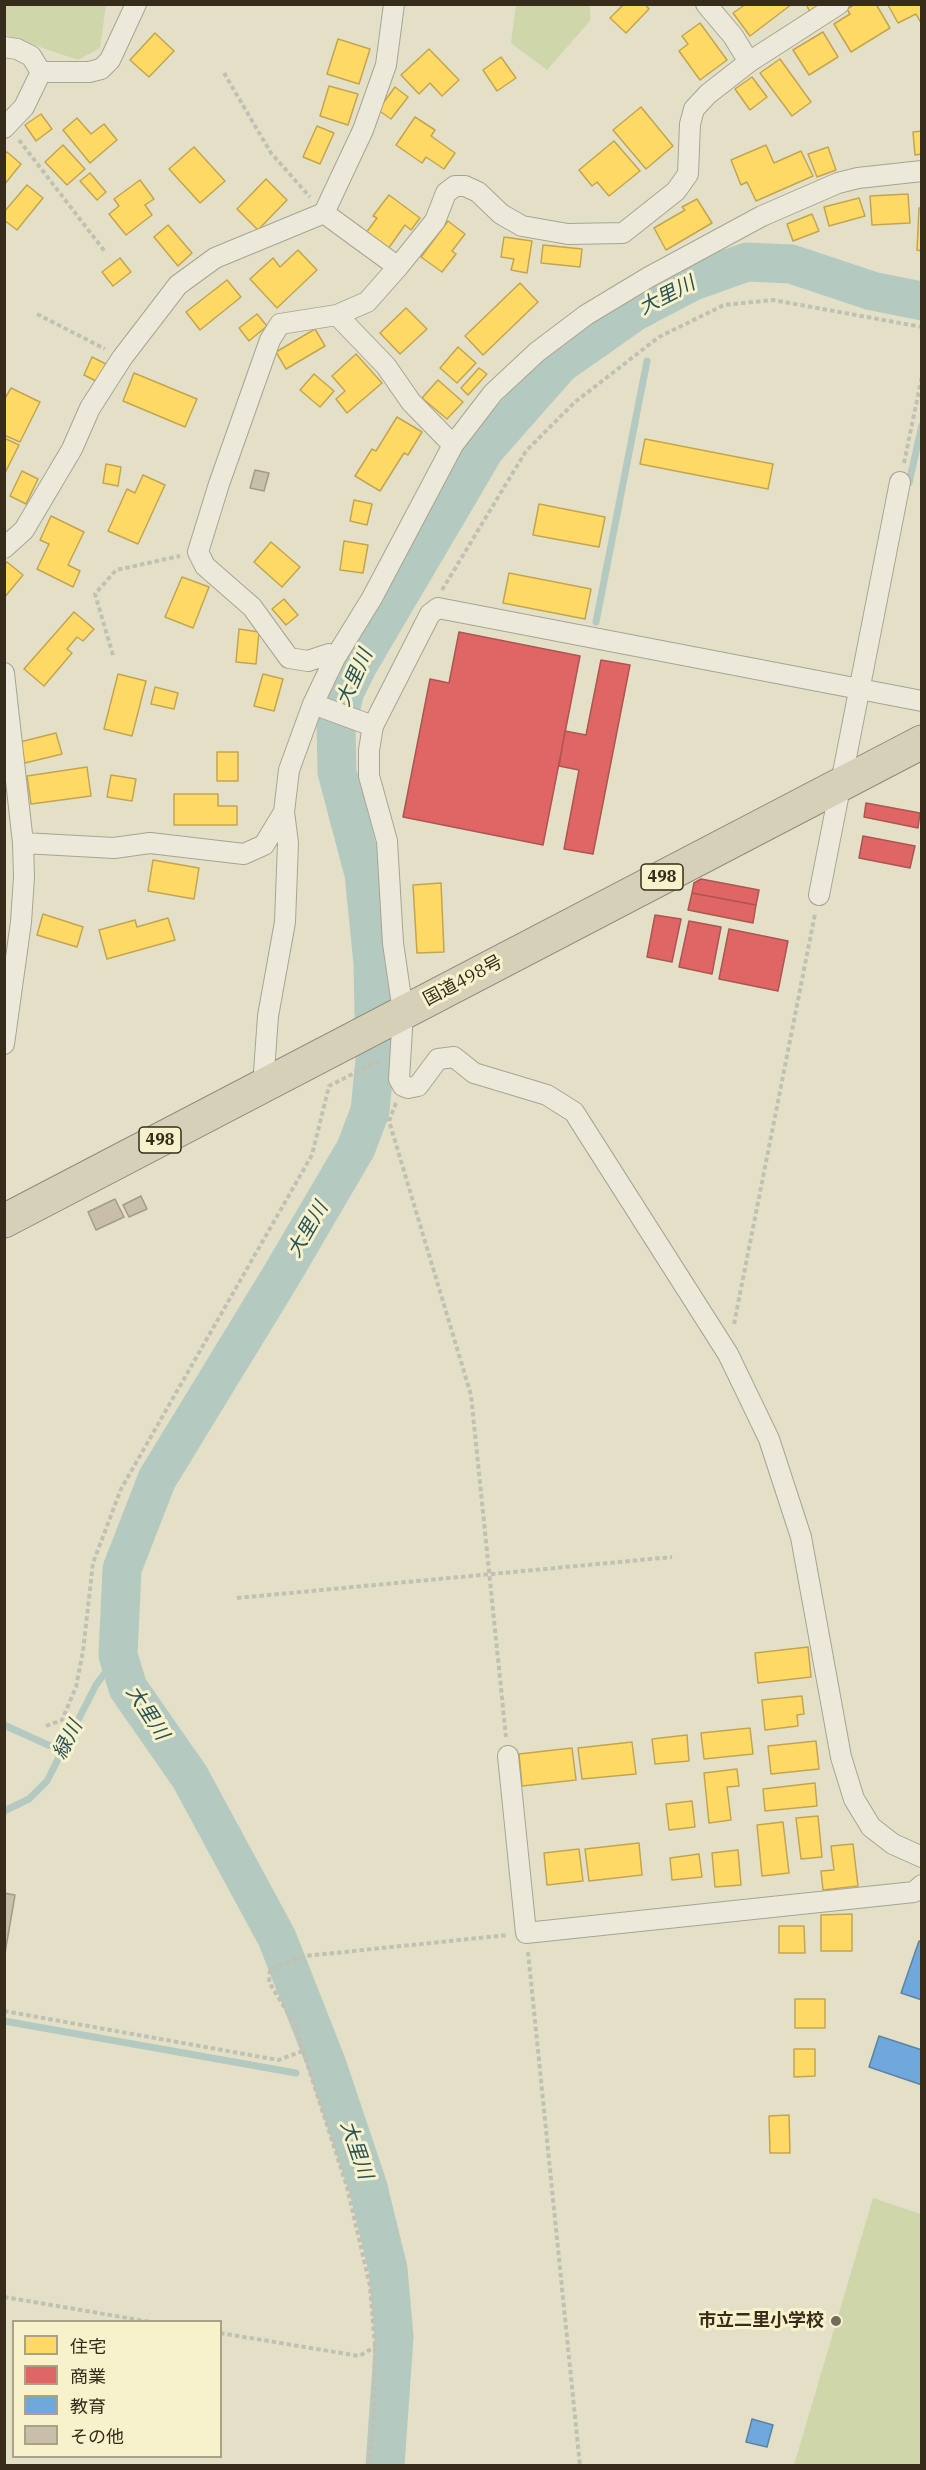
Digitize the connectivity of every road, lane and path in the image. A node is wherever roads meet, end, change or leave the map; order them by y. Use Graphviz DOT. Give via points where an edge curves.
graph roads {
  1 [pos="136,4"];
  2 [pos="394,4"];
  3 [pos="706,4"];
  4 [pos="839,4"];
  5 [pos="4,47"];
  6 [pos="749,62"];
  7 [pos="41,72"];
  8 [pos="224,73"];
  9 [pos="6,126"];
  10 [pos="921,171"];
  11 [pos="324,213"];
  12 [pos="106,253"];
  13 [pos="398,267"];
  14 [pos="37,314"];
  15 [pos="337,315"];
  16 [pos="921,327"];
  17 [pos="122,358"];
  18 [pos="921,376"];
  19 [pos="453,445"];
  20 [pos="900,482"];
  21 [pos="4,548"];
  22 [pos="198,552"];
  23 [pos="438,608"];
  24 [pos="113,655"];
  25 [pos="335,658"];
  26 [pos="4,673"];
  27 [pos="860,689"];
  28 [pos="921,701"];
  29 [pos="313,704"];
  30 [pos="373,726"];
  31 [pos="921,742"];
  32 [pos="841,783"];
  33 [pos="284,812"];
  34 [pos="23,843"];
  35 [pos="819,895"];
  36 [pos="403,1012"];
  37 [pos="4,1044"];
  38 [pos="402,1049"];
  39 [pos="322,1072"];
  40 [pos="263,1086"];
  41 [pos="403,1086"];
  42 [pos="4,1221"];
  43 [pos="728,1354"];
  44 [pos="672,1557"];
  45 [pos="490,1574"];
  46 [pos="237,1598"];
  47 [pos="46,1726"];
  48 [pos="508,1756"];
  49 [pos="921,1857"];
  50 [pos="921,1885"];
  51 [pos="526,1933"];
  52 [pos="4,2011"];
  53 [pos="303,2051"];
  54 [pos="4,2297"];
  55 [pos="139,2320"];
  56 [pos="222,2333"];
  57 [pos="375,2347"];
  58 [pos="368,2466"];
  59 [pos="580,2466"];
  1 -- 7 [label="street" via="110,60 101,69"];
  2 -- 11 [label="street" via="386,64 363,130"];
  3 -- 6 [label="street"];
  4 -- 6 [label="street"];
  5 -- 7 [label="street" via="31,56"];
  6 -- 13 [label="street" via="694,108 688,174 676,191 622,233 568,234 522,226 501,214 478,192 455,186 446,193 435,221"];
  7 -- 9 [label="street" via="24,107"];
  8 -- 11 [label="path" via="271,153"];
  9 -- 12 [label="path"];
  10 -- 19 [label="street" via="838,183 762,216 649,277 586,315 537,352 493,393"];
  11 -- 13 [label="street"];
  11 -- 17 [label="street" via="215,258 178,285"];
  13 -- 15 [label="street" via="367,302"];
  14 -- 17 [label="path"];
  15 -- 19 [label="street"];
  15 -- 22 [label="street" via="280,324 270,340"];
  16 -- 23 [label="path" via="773,300 724,304 659,337 575,402 526,451 441,592"];
  17 -- 21 [label="street" via="90,408 72,449 24,530"];
  18 -- 20 [label="path"];
  19 -- 25 [label="street" via="372,598"];
  20 -- 27 [label="street"];
  22 -- 24 [label="path" via="116,570 95,594"];
  22 -- 25 [label="street" via="205,566 252,607 289,658 308,661 329,654"];
  23 -- 27 [label="street"];
  23 -- 30 [label="street" via="430,614"];
  25 -- 29 [label="street"];
  26 -- 34 [label="street"];
  27 -- 28 [label="street"];
  27 -- 32 [label="street"];
  29 -- 30 [label="street"];
  29 -- 33 [label="street" via="289,770"];
  30 -- 36 [label="street" via="369,776 387,841 393,943"];
  31 -- 32 [label="highway, 国道498号 / 498"];
  32 -- 35 [label="street"];
  32 -- 36 [label="highway, 国道498号 / 498"];
  33 -- 34 [label="street" via="264,845 244,854 150,843 114,848"];
  33 -- 40 [label="street" via="288,843 285,922 268,1016"];
  34 -- 37 [label="street" via="21,922"];
  35 -- 43 [label="path"];
  36 -- 38 [label="street"];
  36 -- 39 [label="highway, 国道498号 / 498"];
  38 -- 39 [label="path"];
  38 -- 41 [label="street" via="399,1079"];
  39 -- 40 [label="highway, 国道498号 / 498"];
  39 -- 47 [label="path" via="312,1155 121,1489 93,1563 76,1687 62,1720"];
  40 -- 42 [label="highway, 国道498号 / 498"];
  41 -- 43 [label="street" via="418,1086 438,1059 454,1058 474,1073 548,1095 574,1112"];
  41 -- 45 [label="path" via="389,1121 471,1395"];
  43 -- 49 [label="street" via="769,1439 801,1537 841,1757 854,1799 871,1827 893,1844"];
  44 -- 45 [label="path"];
  45 -- 46 [label="path"];
  45 -- 48 [label="path"];
  48 -- 51 [label="street"];
  50 -- 51 [label="street" via="914,1892"];
  51 -- 53 [label="path" via="305,1956 270,1969 269,1982 294,2023"];
  51 -- 59 [label="path"];
  52 -- 53 [label="path" via="278,2060"];
  53 -- 57 [label="path" via="347,2187 370,2286"];
  54 -- 55 [label="path"];
  56 -- 57 [label="path" via="359,2356"];
  57 -- 58 [label="path" via="374,2422"];
}
